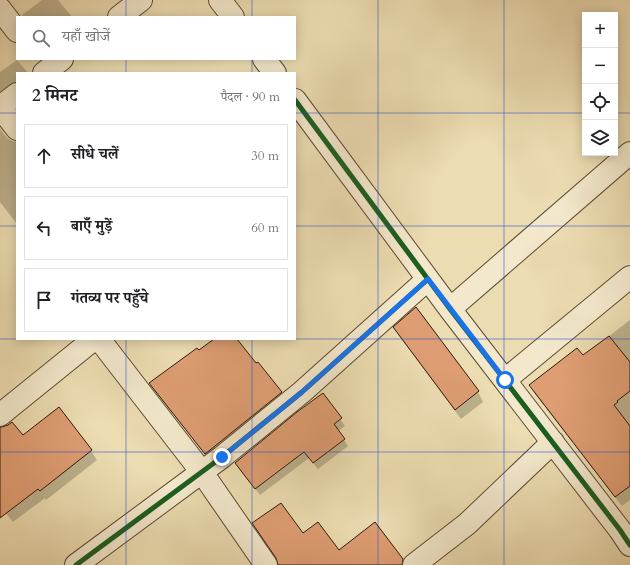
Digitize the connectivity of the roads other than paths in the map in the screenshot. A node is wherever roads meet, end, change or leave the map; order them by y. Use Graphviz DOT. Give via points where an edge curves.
graph roads {
  1 [pos="141,0"];
  2 [pos="220,0"];
  3 [pos="0,9"];
  4 [pos="120,16"];
  5 [pos="232,16"];
  6 [pos="16,30"];
  7 [pos="265,60"];
  8 [pos="273,72"];
  9 [pos="16,95"];
  10 [pos="296,101"];
  11 [pos="0,107"];
  12 [pos="16,128"];
  13 [pos="630,153"];
  14 [pos="630,277"];
  15 [pos="428,279"];
  16 [pos="450,309"];
  17 [pos="93,340"];
  18 [pos="100,340"];
  19 [pos="505,380"];
  20 [pos="0,415"];
  21 [pos="553,442"];
  22 [pos="202,471"];
  23 [pos="627,532"];
  24 [pos="76,565"];
  25 [pos="266,565"];
  26 [pos="414,565"];
  1 -- 4 [label="street"];
  2 -- 5 [label="street"];
  3 -- 6 [label="street"];
  7 -- 8 [label="street"];
  9 -- 11 [label="street"];
  10 -- 15 [label="street"];
  11 -- 12 [label="street"];
  13 -- 16 [label="street"];
  14 -- 19 [label="street"];
  15 -- 16 [label="street"];
  15 -- 22 [label="street" via="302,392"];
  16 -- 19 [label="street"];
  17 -- 20 [label="street"];
  18 -- 22 [label="street"];
  19 -- 21 [label="street"];
  21 -- 23 [label="street"];
  21 -- 26 [label="street" via="467,524"];
  22 -- 24 [label="street"];
  22 -- 25 [label="street"];
}
